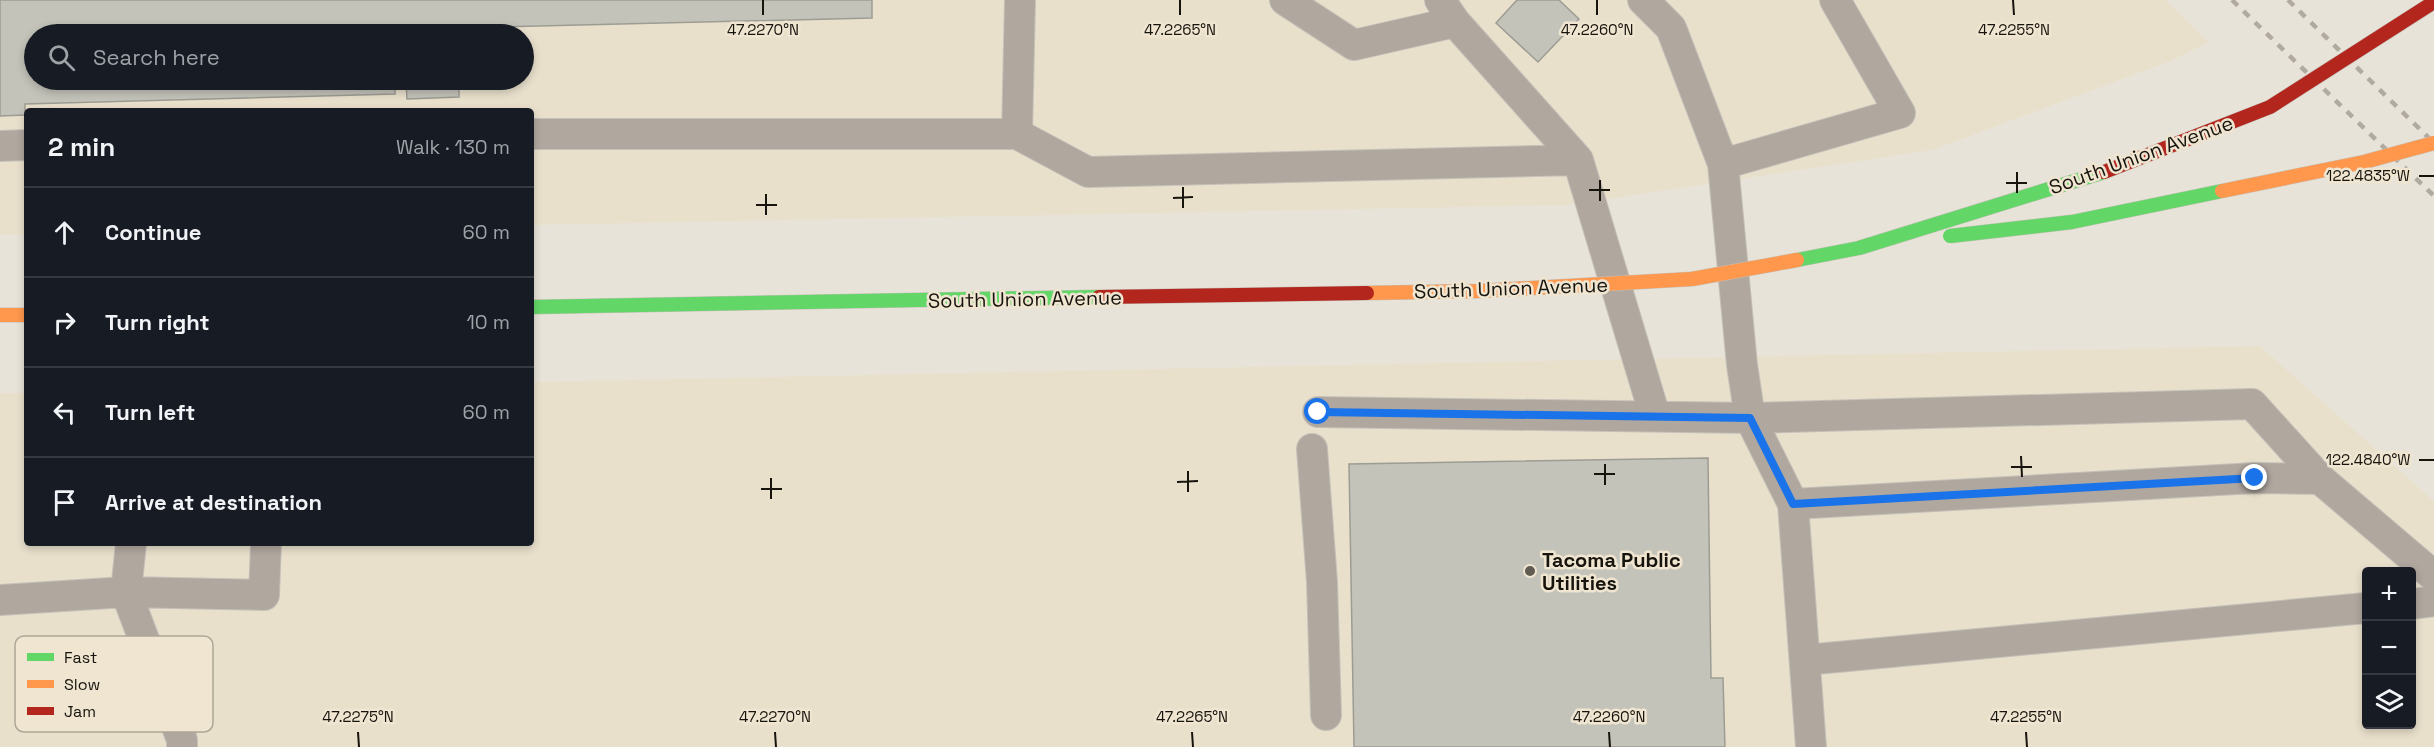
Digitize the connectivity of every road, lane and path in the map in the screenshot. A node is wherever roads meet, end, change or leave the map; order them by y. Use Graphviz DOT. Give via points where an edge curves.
graph roads {
  1 [pos="1020,0"];
  2 [pos="1285,0"];
  3 [pos="1643,0"];
  4 [pos="1835,0"];
  5 [pos="2434,2"];
  6 [pos="1448,11"];
  7 [pos="534,134"];
  8 [pos="1017,135"];
  9 [pos="2434,144"];
  10 [pos="24,145"];
  11 [pos="0,146"];
  12 [pos="1578,160"];
  13 [pos="1723,164"];
  14 [pos="1859,248"];
  15 [pos="534,307"];
  16 [pos="0,315"];
  17 [pos="24,315"];
  18 [pos="1318,412"];
  19 [pos="1655,417"];
  20 [pos="1750,418"];
  21 [pos="1312,449"];
  22 [pos="2320,479"];
  23 [pos="1793,504"];
  24 [pos="131,546"];
  25 [pos="266,546"];
  26 [pos="2434,576"];
  27 [pos="126,592"];
  28 [pos="0,600"];
  29 [pos="2434,602"];
  30 [pos="2416,604"];
  31 [pos="2362,608"];
  32 [pos="143,636"];
  33 [pos="1805,660"];
  34 [pos="1326,715"];
  35 [pos="179,732"];
  36 [pos="182,747"];
  37 [pos="1811,747"];
  1 -- 8 [label="lane"];
  2 -- 6 [label="lane" via="1354,45"];
  3 -- 13 [label="lane" via="1671,28"];
  4 -- 13 [label="lane" via="1900,113"];
  5 -- 14 [label="main road, South Union Avenue, bridge" via="2270,107 2088,179"];
  6 -- 12 [label="lane"];
  7 -- 8 [label="lane"];
  8 -- 12 [label="lane" via="1088,172"];
  9 -- 14 [label="main road, bridge" via="2072,222"];
  10 -- 11 [label="lane"];
  12 -- 19 [label="lane"];
  13 -- 20 [label="lane"];
  14 -- 15 [label="main road, South Union Avenue, bridge" via="1692,279 1479,291"];
  16 -- 17 [label="main road"];
  18 -- 19 [label="lane"];
  19 -- 20 [label="lane"];
  20 -- 22 [label="lane" via="2252,404"];
  20 -- 23 [label="lane"];
  21 -- 34 [label="lane"];
  22 -- 23 [label="lane" via="2255,478"];
  22 -- 26 [label="lane"];
  23 -- 33 [label="lane"];
  24 -- 27 [label="lane"];
  25 -- 27 [label="lane" via="264,595"];
  27 -- 28 [label="lane"];
  27 -- 32 [label="lane"];
  29 -- 30 [label="lane"];
  31 -- 33 [label="lane"];
  33 -- 37 [label="lane"];
  35 -- 36 [label="lane"];
}
